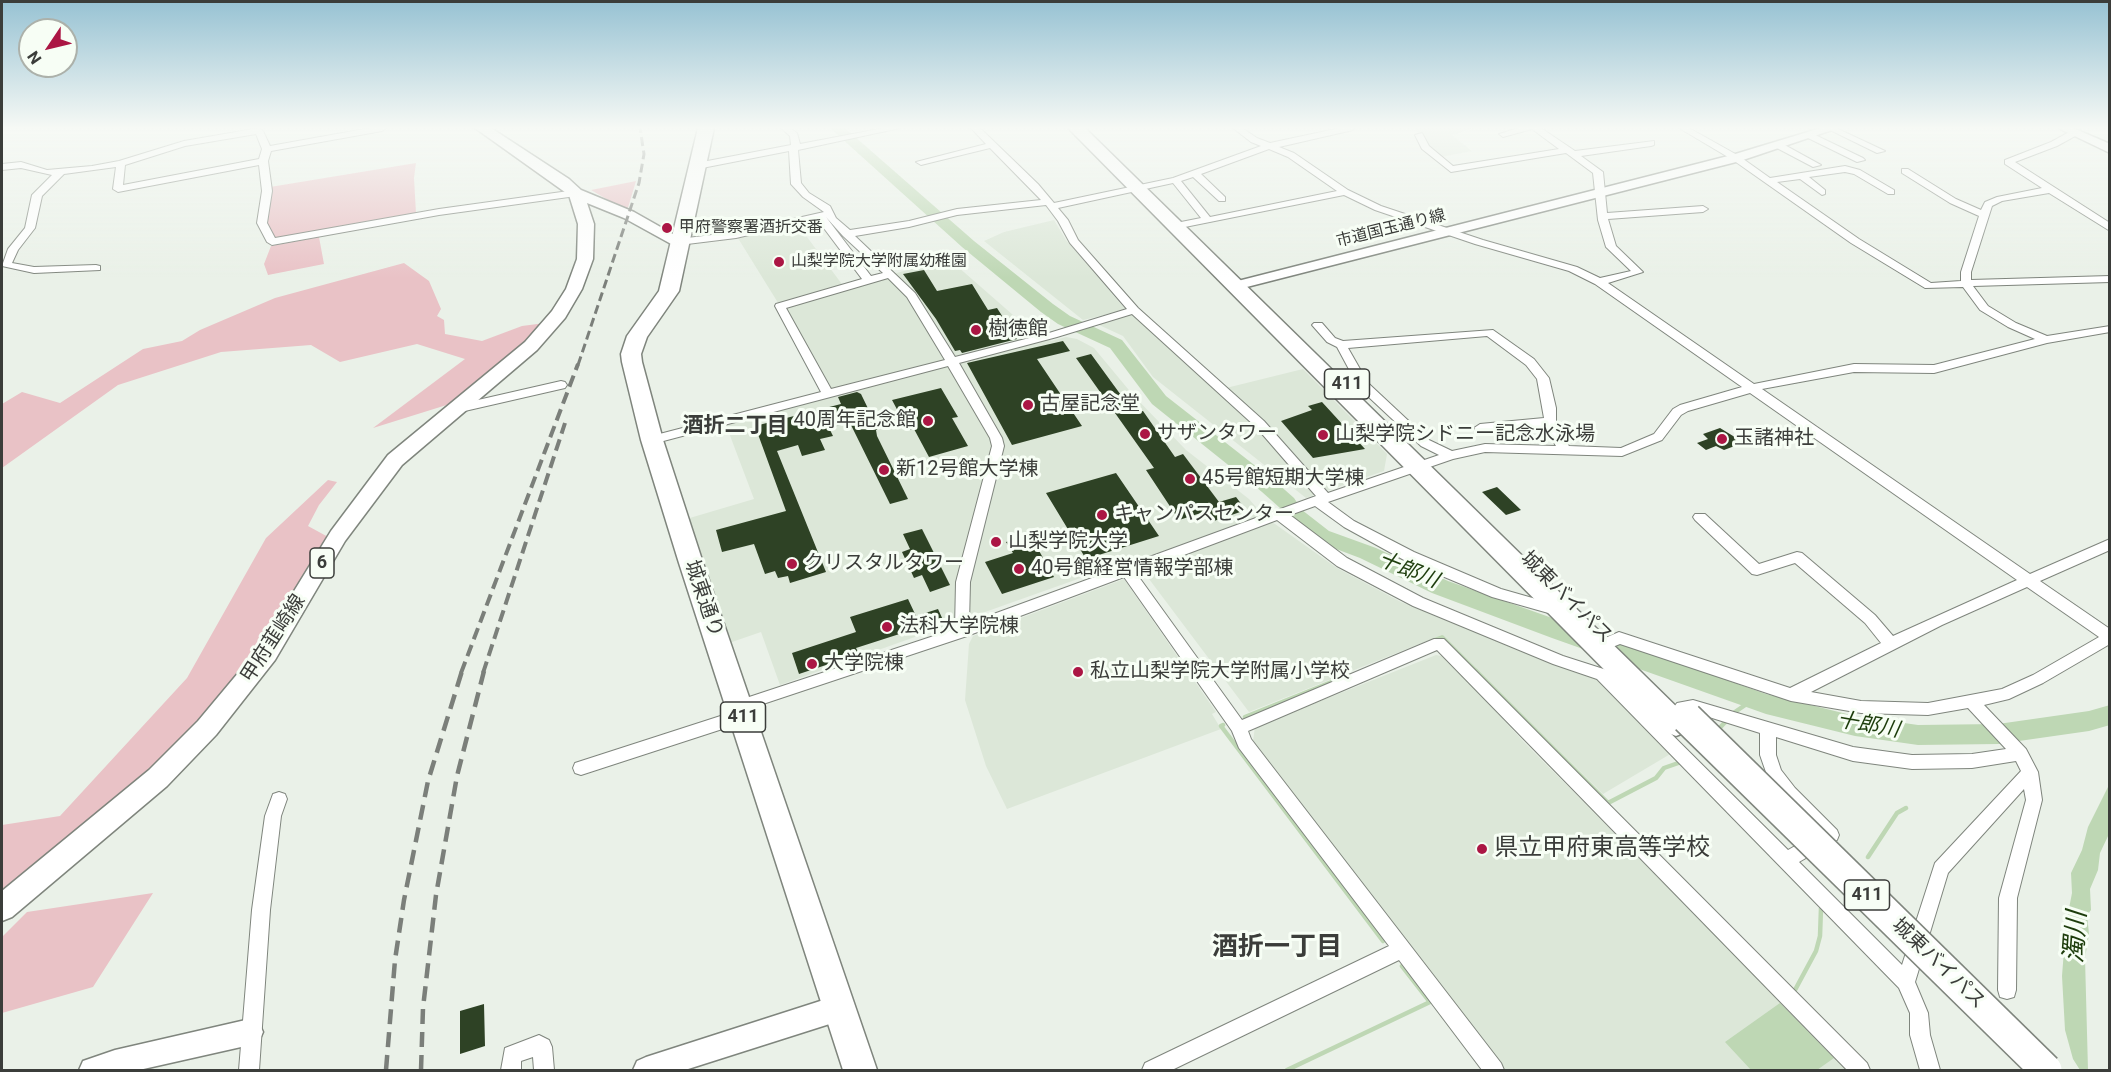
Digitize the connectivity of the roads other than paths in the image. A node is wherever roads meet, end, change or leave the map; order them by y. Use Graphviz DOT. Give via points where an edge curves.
graph roads {
  1 [pos="55,178"];
  2 [pos="119,178"];
  3 [pos="175,178"];
  4 [pos="265,178"];
  5 [pos="558,178"];
  6 [pos="694,178"];
  7 [pos="796,178"];
  8 [pos="1026,178"];
  9 [pos="1131,178"];
  10 [pos="1132,178"];
  11 [pos="1182,178"];
  12 [pos="1200,178"];
  13 [pos="1325,178"];
  14 [pos="1599,178"];
  15 [pos="1656,178"];
  16 [pos="1763,178"];
  17 [pos="1788,178"];
  18 [pos="1805,178"];
  19 [pos="1867,178"];
  20 [pos="1916,178"];
  21 [pos="2031,178"];
  22 [pos="1175,180"];
  23 [pos="1767,181"];
  24 [pos="1140,186"];
  25 [pos="2049,190"];
  26 [pos="1345,192"];
  27 [pos="1600,192"];
  28 [pos="1822,192"];
  29 [pos="1891,192"];
  30 [pos="576,193"];
  31 [pos="1222,199"];
  32 [pos="1050,204"];
  33 [pos="1703,209"];
  34 [pos="823,215"];
  35 [pos="1984,215"];
  36 [pos="1603,216"];
  37 [pos="1208,220"];
  38 [pos="1179,225"];
  39 [pos="2109,228"];
  40 [pos="1449,231"];
  41 [pos="847,234"];
  42 [pos="679,242"];
  43 [pos="96,268"];
  44 [pos="890,274"];
  45 [pos="2109,279"];
  46 [pos="869,280"];
  47 [pos="1599,282"];
  48 [pos="1240,284"];
  49 [pos="1967,284"];
  50 [pos="1134,310"];
  51 [pos="1318,325"];
  52 [pos="2109,329"];
  53 [pos="2046,340"];
  54 [pos="1341,345"];
  55 [pos="951,360"];
  56 [pos="561,386"];
  57 [pos="1753,388"];
  58 [pos="827,392"];
  59 [pos="456,409"];
  60 [pos="1550,421"];
  61 [pos="1480,428"];
  62 [pos="652,440"];
  63 [pos="1566,452"];
  64 [pos="1451,455"];
  65 [pos="1421,464"];
  66 [pos="1318,501"];
  67 [pos="1279,514"];
  68 [pos="1700,517"];
  69 [pos="2109,544"];
  70 [pos="1127,571"];
  71 [pos="2027,579"];
  72 [pos="1571,619"];
  73 [pos="962,632"];
  74 [pos="2109,637"];
  75 [pos="1610,642"];
  76 [pos="1891,644"];
  77 [pos="1628,678"];
  78 [pos="1791,695"];
  79 [pos="1973,704"];
  80 [pos="741,711"];
  81 [pos="1687,715"];
  82 [pos="1239,728"];
  83 [pos="1768,730"];
  84 [pos="2017,751"];
  85 [pos="581,768"];
  86 [pos="2030,772"];
  87 [pos="279,799"];
  88 [pos="1786,860"];
  89 [pos="2,908"];
  90 [pos="1402,949"];
  91 [pos="1906,982"];
  92 [pos="2007,990"];
  93 [pos="839,1008"];
  94 [pos="250,1032"];
  95 [pos="92,1071"];
  96 [pos="249,1071"];
  97 [pos="511,1071"];
  98 [pos="544,1071"];
  99 [pos="646,1071"];
  100 [pos="860,1071"];
  101 [pos="1152,1071"];
  102 [pos="1494,1071"];
  103 [pos="1860,1071"];
  104 [pos="1930,1071"];
  105 [pos="2024,1071"];
  106 [pos="2046,1071"];
  1 -- 43 [label="street" via="37,195 30,228 6,265 33,270"];
  2 -- 3 [label="street" via="118,189"];
  4 -- 30 [label="street" via="262,223 272,242 439,212"];
  5 -- 30 [label="main road"];
  6 -- 42 [label="highway, 城東通り / 411"];
  7 -- 34 [label="street" via="806,195 827,208"];
  8 -- 32 [label="street"];
  9 -- 24 [label="highway, 城東バイパス / 411"];
  10 -- 24 [label="highway, 城東バイパス / 411"];
  11 -- 22 [label="street"];
  12 -- 31 [label="street"];
  13 -- 26 [label="street"];
  14 -- 27 [label="street"];
  15 -- 27 [label="street, 市道国玉通り線"];
  16 -- 23 [label="street"];
  17 -- 23 [label="street"];
  18 -- 28 [label="street"];
  19 -- 29 [label="street"];
  20 -- 35 [label="street"];
  21 -- 25 [label="street"];
  22 -- 24 [label="street"];
  22 -- 37 [label="street"];
  23 -- 49 [label="street" via="1860,245 1929,286"];
  24 -- 32 [label="street"];
  24 -- 38 [label="highway, 城東バイパス / 411"];
  25 -- 35 [label="street" via="1993,201"];
  25 -- 39 [label="street"];
  26 -- 37 [label="street"];
  26 -- 40 [label="street" via="1400,217"];
  27 -- 36 [label="street"];
  27 -- 40 [label="street, 市道国玉通り線"];
  30 -- 42 [label="main road"];
  30 -- 59 [label="main road, 甲府韮崎線 / 6" via="587,234 585,259 574,289 559,314 531,346"];
  32 -- 41 [label="street" via="946,214"];
  32 -- 50 [label="street" via="1074,242"];
  33 -- 36 [label="street"];
  34 -- 41 [label="street"];
  34 -- 42 [label="street" via="736,235"];
  34 -- 46 [label="street"];
  35 -- 49 [label="street" via="1967,265"];
  36 -- 47 [label="street" via="1611,247 1638,272"];
  37 -- 38 [label="street"];
  38 -- 48 [label="highway, 城東バイパス / 411"];
  40 -- 47 [label="street" via="1574,269"];
  40 -- 48 [label="street, 市道国玉通り線"];
  41 -- 44 [label="street"];
  42 -- 62 [label="highway, 城東通り / 411" via="666,299 637,336 631,354"];
  44 -- 46 [label="street"];
  44 -- 55 [label="street" via="911,294"];
  45 -- 49 [label="street"];
  46 -- 58 [label="street" via="780,306"];
  47 -- 57 [label="street"];
  48 -- 65 [label="highway, 城東バイパス / 411"];
  49 -- 53 [label="street" via="1973,296 1995,316"];
  50 -- 55 [label="street"];
  50 -- 66 [label="street" via="1260,424"];
  51 -- 54 [label="street"];
  52 -- 53 [label="street"];
  53 -- 57 [label="street" via="1934,369 1854,368"];
  54 -- 60 [label="street" via="1489,332 1530,362 1543,378"];
  54 -- 64 [label="street" via="1363,384 1425,443"];
  55 -- 58 [label="street"];
  55 -- 73 [label="street" via="998,447 963,582"];
  56 -- 59 [label="street"];
  57 -- 63 [label="street" via="1684,408 1658,437 1638,448 1608,453"];
  57 -- 71 [label="street"];
  58 -- 62 [label="street"];
  59 -- 89 [label="main road, 甲府韮崎線 / 6" via="395,460 375,484 338,536 267,654 207,728 158,778"];
  60 -- 61 [label="street"];
  60 -- 63 [label="street" via="1550,428"];
  62 -- 80 [label="highway, 城東通り / 411"];
  63 -- 64 [label="street" via="1485,448"];
  64 -- 65 [label="street"];
  65 -- 66 [label="street"];
  65 -- 72 [label="highway, 城東バイパス / 411"];
  65 -- 75 [label="highway, 城東バイパス / 411"];
  66 -- 67 [label="street"];
  66 -- 72 [label="street" via="1377,540 1453,576"];
  67 -- 70 [label="street"];
  67 -- 77 [label="street" via="1342,562 1418,602 1492,634"];
  68 -- 76 [label="street" via="1757,570 1797,557 1870,619"];
  69 -- 71 [label="street"];
  70 -- 73 [label="street"];
  70 -- 82 [label="street"];
  71 -- 74 [label="street"];
  71 -- 76 [label="street"];
  72 -- 77 [label="highway, 城東バイパス / 411"];
  73 -- 80 [label="street"];
  74 -- 79 [label="street" via="2038,679"];
  75 -- 77 [label="highway, 城東バイパス / 411"];
  75 -- 78 [label="street" via="1619,638"];
  76 -- 78 [label="street"];
  77 -- 81 [label="highway, 城東バイパス / 411"];
  77 -- 88 [label="street" via="1686,759"];
  78 -- 79 [label="street" via="1896,710"];
  79 -- 84 [label="street"];
  80 -- 85 [label="street"];
  80 -- 93 [label="highway, 城東通り / 411"];
  81 -- 83 [label="street"];
  81 -- 105 [label="highway, 城東バイパス / 411"];
  81 -- 106 [label="highway, 城東バイパス / 411, bridge"];
  82 -- 90 [label="street" via="1245,743"];
  82 -- 103 [label="street" via="1439,643"];
  83 -- 84 [label="street" via="1853,754 1912,762 1972,760"];
  83 -- 88 [label="street" via="1768,755 1774,773 1832,835"];
  84 -- 86 [label="street"];
  86 -- 91 [label="street" via="1941,869"];
  86 -- 92 [label="street" via="2034,800 2008,898"];
  87 -- 94 [label="street" via="273,816 261,910"];
  88 -- 91 [label="street"];
  90 -- 101 [label="street"];
  90 -- 102 [label="street"];
  91 -- 104 [label="street" via="1919,1013 1920,1035"];
  93 -- 99 [label="street"];
  93 -- 100 [label="highway, 城東通り / 411"];
  94 -- 95 [label="street"];
  94 -- 96 [label="street"];
  97 -- 98 [label="street" via="512,1055 538,1045 542,1047"];
}
